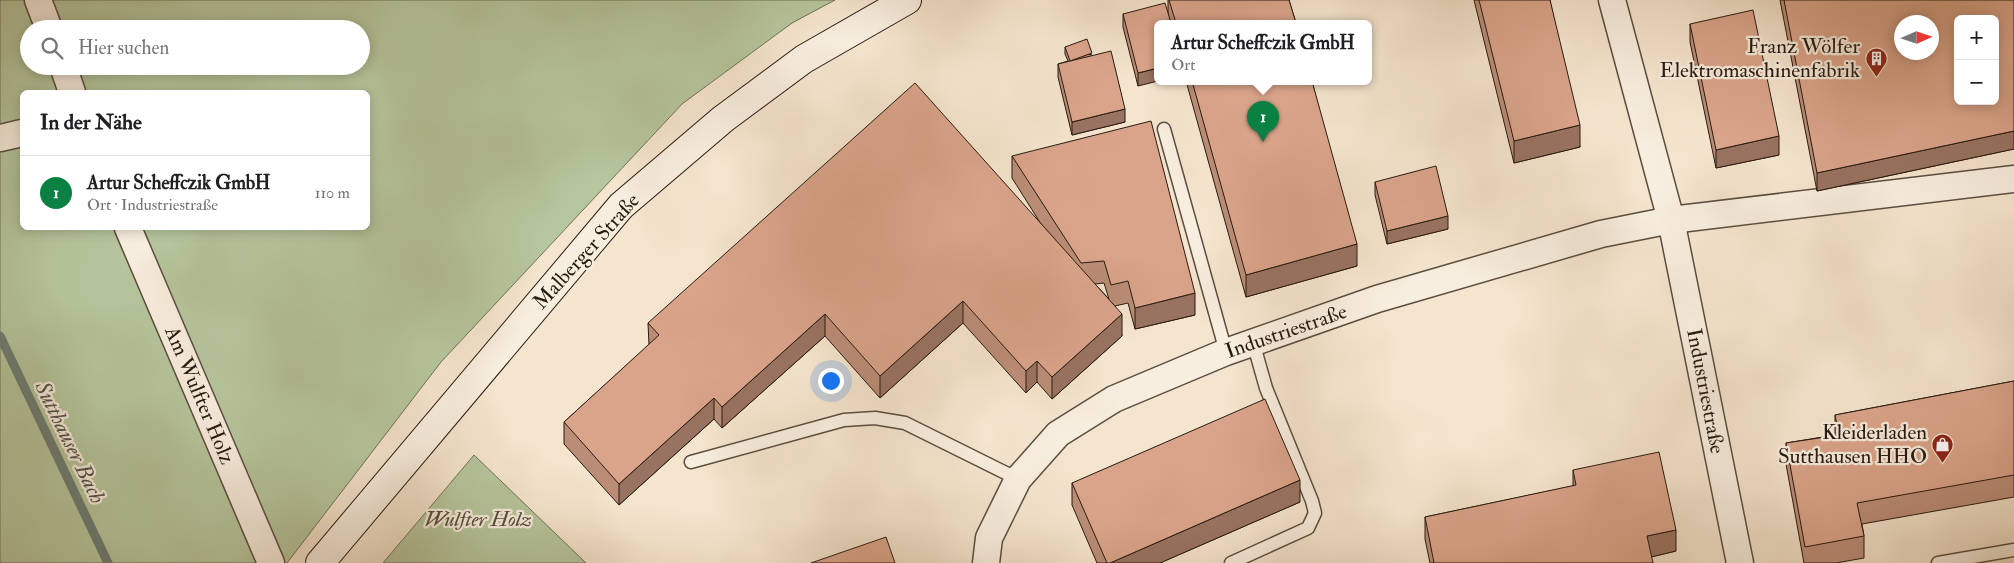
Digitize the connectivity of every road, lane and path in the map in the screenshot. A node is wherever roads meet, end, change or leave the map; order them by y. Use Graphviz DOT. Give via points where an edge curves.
graph roads {
  1 [pos="38,0"];
  2 [pos="907,0"];
  3 [pos="1612,0"];
  4 [pos="46,20"];
  5 [pos="66,75"];
  6 [pos="71,90"];
  7 [pos="1164,129"];
  8 [pos="20,134"];
  9 [pos="0,138"];
  10 [pos="2014,181"];
  11 [pos="1671,220"];
  12 [pos="129,230"];
  13 [pos="1254,342"];
  14 [pos="1226,352"];
  15 [pos="691,462"];
  16 [pos="1018,479"];
  17 [pos="2014,550"];
  18 [pos="271,563"];
  19 [pos="320,563"];
  20 [pos="986,563"];
  21 [pos="1231,563"];
  22 [pos="1740,563"];
  23 [pos="1938,563"];
  1 -- 4 [label="street"];
  2 -- 19 [label="street, Malberger Straße" via="804,59 723,119 621,206"];
  3 -- 11 [label="street, Industriestraße"];
  5 -- 6 [label="street"];
  7 -- 14 [label="lane"];
  8 -- 9 [label="street"];
  10 -- 11 [label="street, Industriestraße"];
  11 -- 13 [label="street, Industriestraße" via="1601,234 1386,296"];
  11 -- 22 [label="street, Industriestraße"];
  12 -- 18 [label="street, Am Wulfter Holz"];
  13 -- 14 [label="street, Industriestraße"];
  13 -- 21 [label="lane" via="1266,388 1315,513 1308,528"];
  14 -- 16 [label="street, Industriestraße" via="1106,404 1058,434"];
  15 -- 16 [label="lane" via="844,420 876,418 905,423"];
  16 -- 20 [label="street, Industriestraße" via="989,538"];
  17 -- 23 [label="lane"];
}
